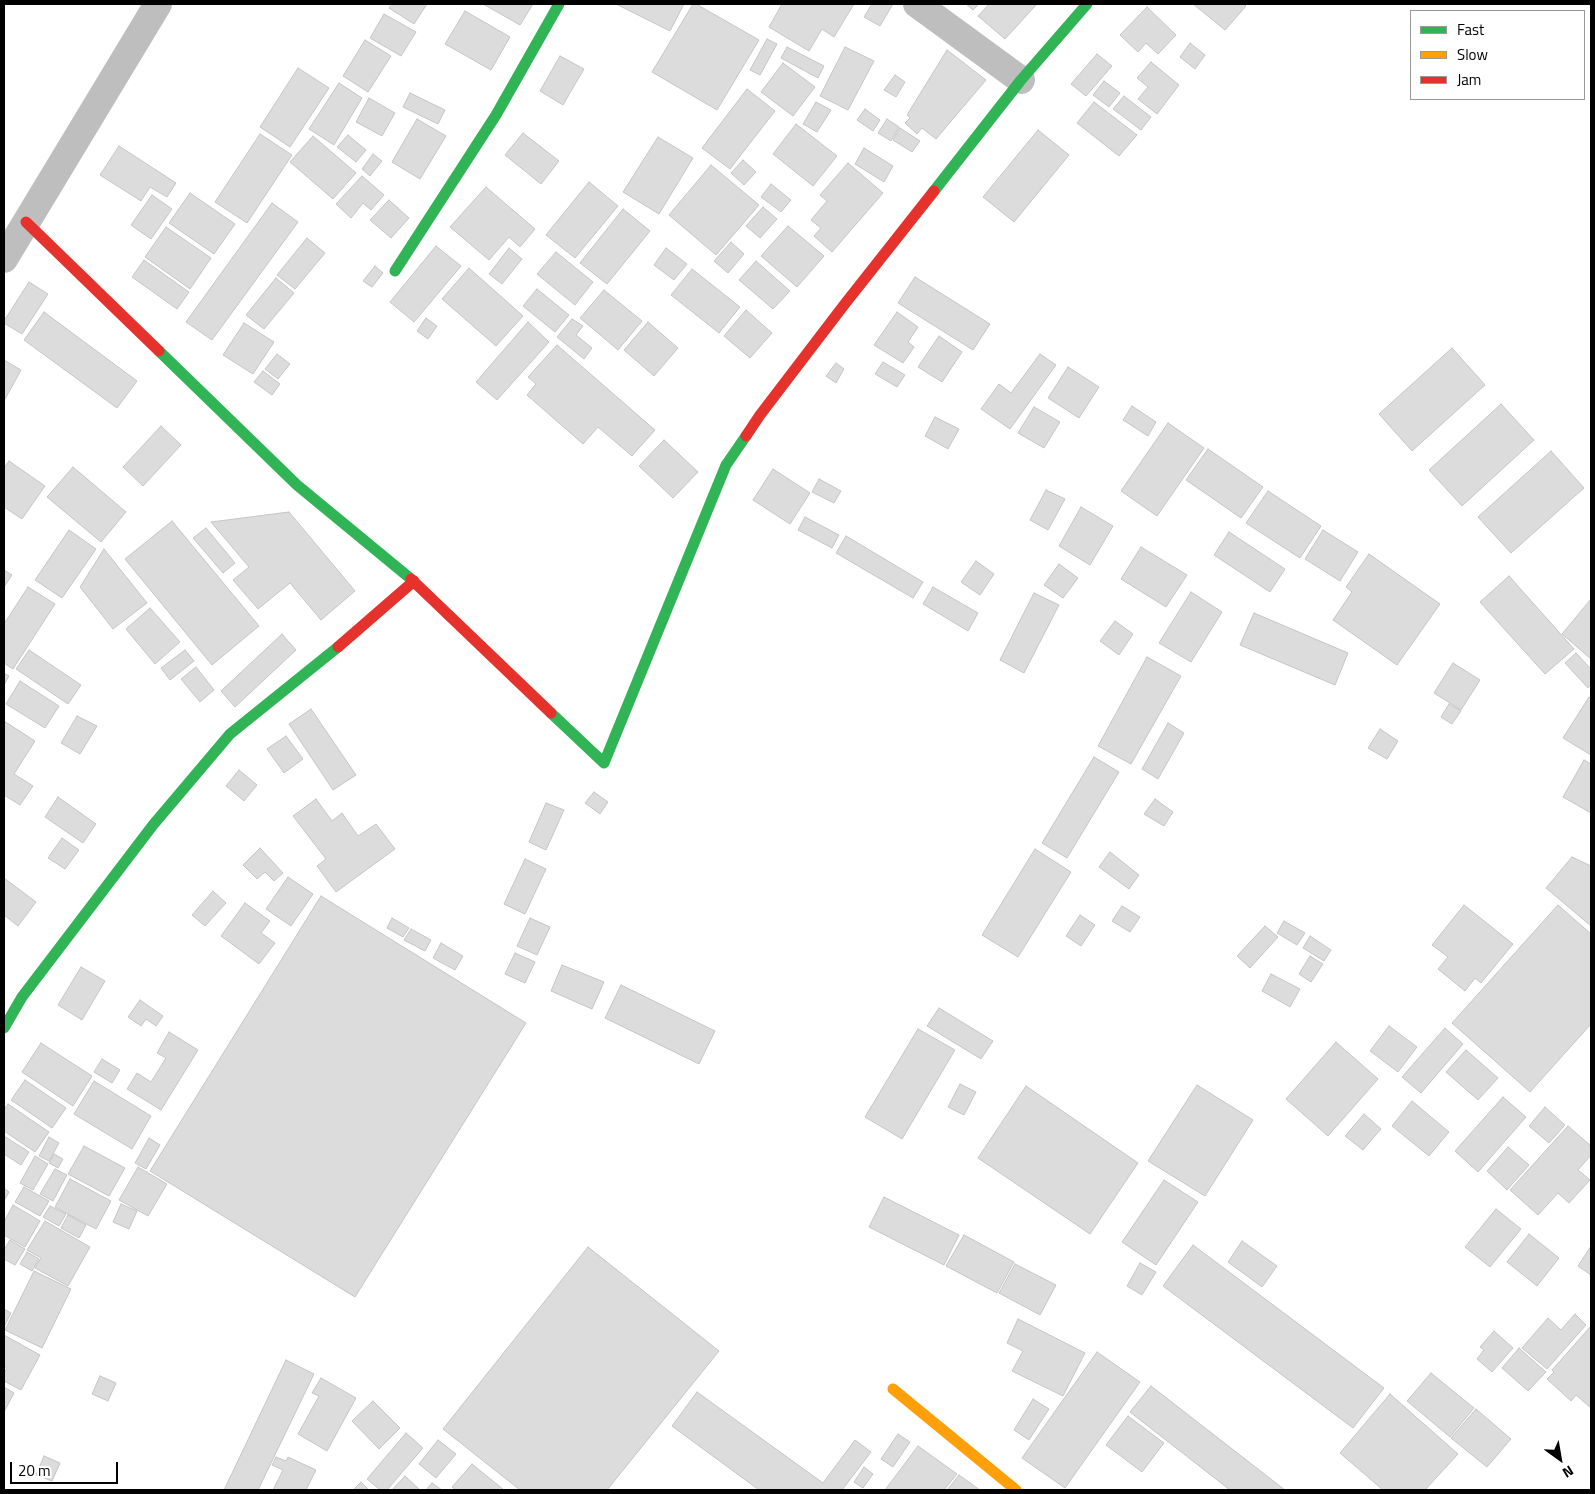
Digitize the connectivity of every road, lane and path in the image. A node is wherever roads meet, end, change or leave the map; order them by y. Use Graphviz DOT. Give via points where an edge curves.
graph roads {
  1 [pos="158,4"];
  2 [pos="559,4"];
  3 [pos="917,4"];
  4 [pos="1087,4"];
  5 [pos="1021,80"];
  6 [pos="26,222"];
  7 [pos="4,258"];
  8 [pos="395,271"];
  9 [pos="414,581"];
  10 [pos="4,1028"];
  11 [pos="893,1389"];
  12 [pos="1016,1490"];
  1 -- 6 [label="street"];
  2 -- 8 [label="street" via="496,115"];
  3 -- 5 [label="street"];
  4 -- 5 [label="street"];
  5 -- 9 [label="street" via="844,305 726,464 604,763"];
  6 -- 7 [label="street"];
  6 -- 9 [label="street" via="297,484"];
  9 -- 10 [label="street" via="230,734 153,825 22,997"];
  11 -- 12 [label="street"];
}
